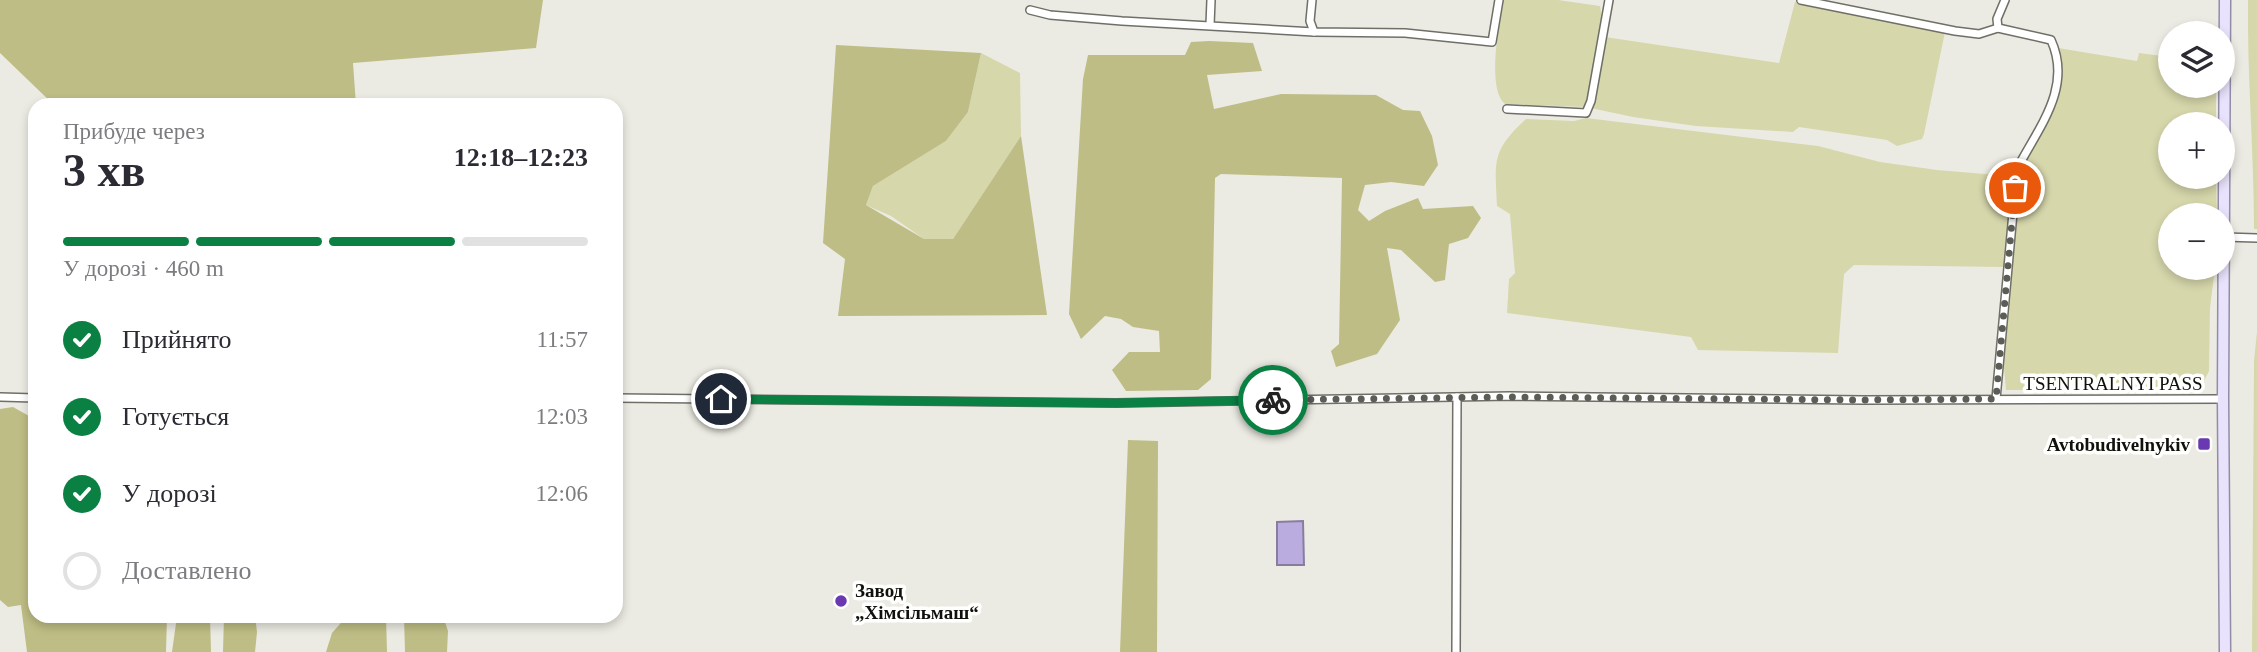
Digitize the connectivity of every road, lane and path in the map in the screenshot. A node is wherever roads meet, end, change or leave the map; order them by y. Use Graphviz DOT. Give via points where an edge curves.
graph roads {
  1 [pos="1211,0"];
  2 [pos="1312,0"];
  3 [pos="1499,0"];
  4 [pos="1609,0"];
  5 [pos="1801,0"];
  6 [pos="2005,0"];
  7 [pos="2225,0"];
  8 [pos="1030,10"];
  9 [pos="1210,26"];
  10 [pos="1998,28"];
  11 [pos="1314,32"];
  12 [pos="1507,109"];
  13 [pos="2224,203"];
  14 [pos="2235,237"];
  15 [pos="2257,238"];
  16 [pos="2224,280"];
  17 [pos="0,397"];
  18 [pos="1457,397"];
  19 [pos="28,398"];
  20 [pos="623,398"];
  21 [pos="1996,399"];
  22 [pos="2223,399"];
  23 [pos="1456,652"];
  24 [pos="2225,652"];
  1 -- 9 [label="street"];
  2 -- 11 [label="street"];
  3 -- 11 [label="street" via="1492,42 1405,33"];
  4 -- 12 [label="street" via="1587,113"];
  5 -- 10 [label="street" via="1955,31 1979,34"];
  6 -- 10 [label="street"];
  7 -- 13 [label="main road"];
  8 -- 9 [label="street"];
  9 -- 11 [label="street"];
  10 -- 21 [label="street" via="2051,40 2059,79 2044,124 2017,169"];
  14 -- 15 [label="street"];
  16 -- 22 [label="main road"];
  17 -- 19 [label="street"];
  18 -- 20 [label="street, TSENTRALNYI PASS" via="1116,403"];
  18 -- 21 [label="street, TSENTRALNYI PASS"];
  18 -- 23 [label="street"];
  21 -- 22 [label="street, TSENTRALNYI PASS"];
  22 -- 24 [label="main road"];
}
